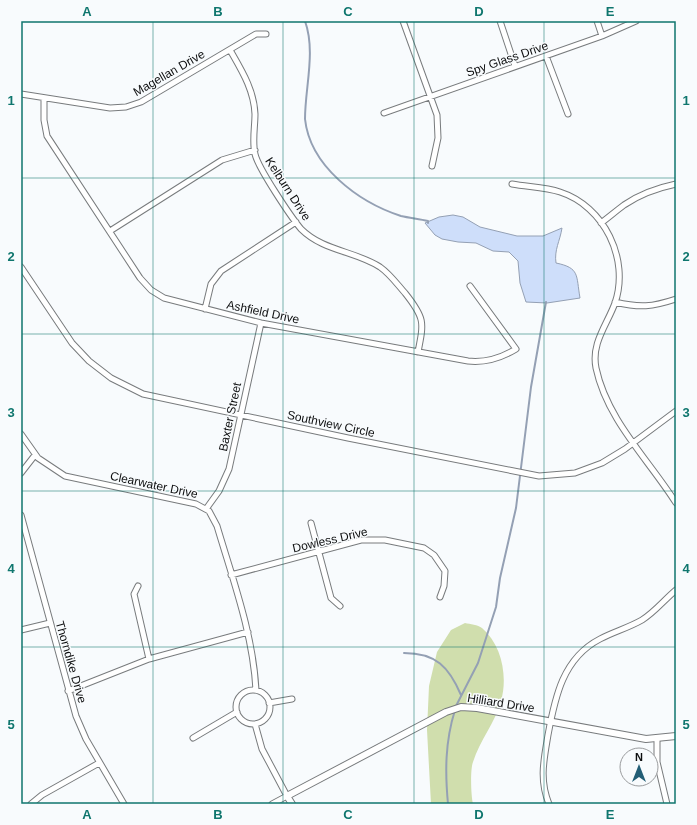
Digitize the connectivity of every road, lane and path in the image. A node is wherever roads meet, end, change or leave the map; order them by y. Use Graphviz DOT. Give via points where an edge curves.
graph roads {
  1 [pos="402,21"];
  2 [pos="500,21"];
  3 [pos="597,21"];
  4 [pos="636,21"];
  5 [pos="266,34"];
  6 [pos="602,36"];
  7 [pos="230,50"];
  8 [pos="546,56"];
  9 [pos="516,66"];
  10 [pos="21,94"];
  11 [pos="430,97"];
  12 [pos="44,98"];
  13 [pos="384,113"];
  14 [pos="568,114"];
  15 [pos="254,150"];
  16 [pos="432,166"];
  17 [pos="512,184"];
  18 [pos="676,184"];
  19 [pos="296,222"];
  20 [pos="602,223"];
  21 [pos="110,231"];
  22 [pos="21,267"];
  23 [pos="470,286"];
  24 [pos="676,299"];
  25 [pos="615,302"];
  26 [pos="205,309"];
  27 [pos="261,323"];
  28 [pos="418,352"];
  29 [pos="676,411"];
  30 [pos="240,415"];
  31 [pos="21,434"];
  32 [pos="634,443"];
  33 [pos="35,455"];
  34 [pos="21,473"];
  35 [pos="676,503"];
  36 [pos="206,509"];
  37 [pos="21,516"];
  38 [pos="311,523"];
  39 [pos="318,552"];
  40 [pos="231,575"];
  41 [pos="138,586"];
  42 [pos="676,590"];
  43 [pos="440,597"];
  44 [pos="340,606"];
  45 [pos="50,623"];
  46 [pos="21,630"];
  47 [pos="248,632"];
  48 [pos="149,659"];
  49 [pos="256,690"];
  50 [pos="68,691"];
  51 [pos="292,699"];
  52 [pos="269,703"];
  53 [pos="236,712"];
  54 [pos="551,722"];
  55 [pos="255,724"];
  56 [pos="676,736"];
  57 [pos="193,738"];
  58 [pos="657,738"];
  59 [pos="99,763"];
  60 [pos="287,796"];
  61 [pos="31,804"];
  62 [pos="124,804"];
  63 [pos="272,804"];
  64 [pos="292,804"];
  65 [pos="549,804"];
  66 [pos="667,804"];
  1 -- 11 [label="street"];
  2 -- 9 [label="street"];
  3 -- 6 [label="street"];
  4 -- 6 [label="street, Spy Glass Drive"];
  5 -- 7 [label="street, Magellan Drive" via="256,34"];
  6 -- 8 [label="street, Spy Glass Drive"];
  7 -- 12 [label="street, Magellan Drive" via="141,102 126,107 110,108"];
  7 -- 15 [label="street, Kelburn Drive" via="252,92 255,112"];
  8 -- 9 [label="street, Spy Glass Drive"];
  8 -- 14 [label="street"];
  9 -- 11 [label="street, Spy Glass Drive"];
  10 -- 12 [label="street, Magellan Drive"];
  11 -- 13 [label="street, Spy Glass Drive"];
  11 -- 16 [label="street" via="439,127"];
  12 -- 21 [label="street, Ashfield Drive" via="47,136"];
  15 -- 19 [label="street, Kelburn Drive" via="262,169"];
  15 -- 21 [label="street" via="222,160"];
  17 -- 20 [label="street" via="548,189 570,196 587,207"];
  18 -- 20 [label="street" via="641,195"];
  19 -- 26 [label="street" via="221,271 211,284"];
  19 -- 28 [label="street, Kelburn Drive" via="310,237 372,263 392,277 416,307 421,318 422,334"];
  20 -- 25 [label="street" via="614,244 617,260 618,284"];
  21 -- 26 [label="street, Ashfield Drive" via="140,278 151,290 172,301"];
  22 -- 30 [label="street, Southview Circle" via="72,343 89,361 111,378 143,394"];
  23 -- 28 [label="street, Ashfield Drive" via="516,349 500,358 480,362"];
  24 -- 25 [label="street" via="647,307"];
  25 -- 32 [label="street" via="597,343 596,367 614,413"];
  26 -- 27 [label="street, Ashfield Drive"];
  27 -- 28 [label="street, Ashfield Drive"];
  27 -- 30 [label="street, Baxter Street"];
  29 -- 32 [label="street, Southview Circle"];
  30 -- 32 [label="street, Southview Circle" via="539,476 563,475 587,469"];
  30 -- 36 [label="street, Baxter Street" via="225,481"];
  31 -- 33 [label="street, Clearwater Drive"];
  32 -- 35 [label="street"];
  33 -- 34 [label="street"];
  33 -- 36 [label="street, Clearwater Drive" via="54,470 77,479 196,504"];
  36 -- 40 [label="street, Clearwater Drive" via="214,518"];
  37 -- 45 [label="street, Thorndike Drive"];
  38 -- 39 [label="street"];
  39 -- 40 [label="street, Dowless Drive"];
  39 -- 43 [label="street, Dowless Drive" via="373,539 424,548 434,555 445,571"];
  39 -- 44 [label="street" via="331,598"];
  40 -- 47 [label="street, Clearwater Drive"];
  41 -- 48 [label="street" via="134,594"];
  42 -- 54 [label="street" via="651,614 599,640 580,654 562,680"];
  45 -- 46 [label="street"];
  45 -- 50 [label="street, Thorndike Drive"];
  47 -- 48 [label="street"];
  47 -- 49 [label="street, Clearwater Drive"];
  48 -- 50 [label="street"];
  49 -- 52 [label="street" via="264,695"];
  49 -- 53 [label="street" via="244,692 240,696"];
  50 -- 59 [label="street, Thorndike Drive" via="82,732"];
  51 -- 52 [label="street"];
  52 -- 55 [label="street" via="269,711 265,718"];
  53 -- 55 [label="street" via="244,721"];
  53 -- 57 [label="street"];
  54 -- 58 [label="street, Hilliard Drive" via="646,739"];
  54 -- 60 [label="street, Hilliard Drive" via="477,708 453,709"];
  54 -- 65 [label="street" via="543,768"];
  55 -- 60 [label="street" via="262,749"];
  56 -- 58 [label="street, Hilliard Drive"];
  58 -- 66 [label="street" via="657,762"];
  59 -- 61 [label="street" via="42,795"];
  59 -- 62 [label="street, Thorndike Drive"];
  60 -- 63 [label="street, Hilliard Drive"];
  60 -- 64 [label="street"];
}
